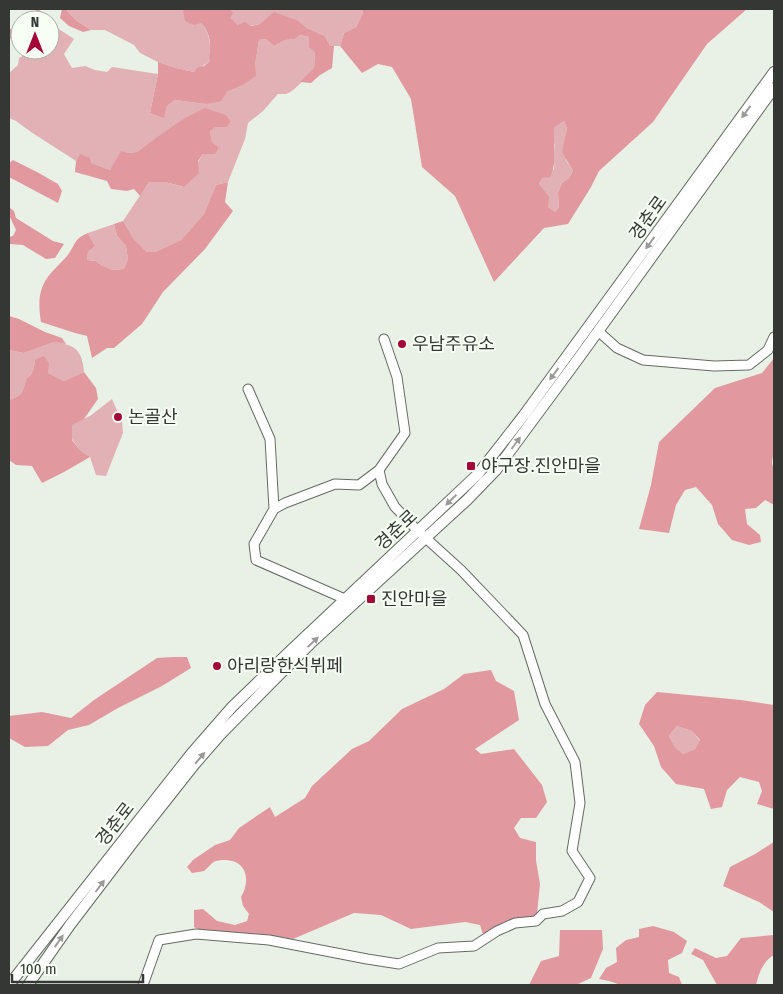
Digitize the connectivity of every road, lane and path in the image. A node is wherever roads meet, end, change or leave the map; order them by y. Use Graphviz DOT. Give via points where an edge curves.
graph roads {
  1 [pos="774,72"];
  2 [pos="774,88"];
  3 [pos="598,331"];
  4 [pos="774,337"];
  5 [pos="384,339"];
  6 [pos="248,389"];
  7 [pos="379,470"];
  8 [pos="274,509"];
  9 [pos="422,534"];
  10 [pos="345,599"];
  11 [pos="9,985"];
  12 [pos="28,985"];
  13 [pos="143,985"];
  1 -- 9 [label="street, 경춘로, one-way" via="524,415 478,474"];
  2 -- 3 [label="street, 경춘로"];
  3 -- 4 [label="street" via="617,348 643,360 714,366 749,365 768,350"];
  9 -- 3 [label="street, 경춘로, one-way" via="467,500 496,470"];
  5 -- 7 [label="street" via="398,377 405,433"];
  6 -- 8 [label="street" via="270,439"];
  7 -- 8 [label="street" via="358,484 335,484"];
  7 -- 9 [label="street" via="382,484 395,507"];
  8 -- 10 [label="street" via="254,544 256,560"];
  9 -- 10 [label="street, 경춘로"];
  12 -- 9 [label="street, 경춘로, one-way" via="134,841 220,735"];
  9 -- 13 [label="street" via="523,636 545,704 575,762 580,803 572,851 590,878 578,902 562,911 543,914 536,921 515,923 474,946 438,948 399,964 268,940 196,934 159,940"];
  10 -- 11 [label="street, 경춘로" via="232,707 191,754"];
}
